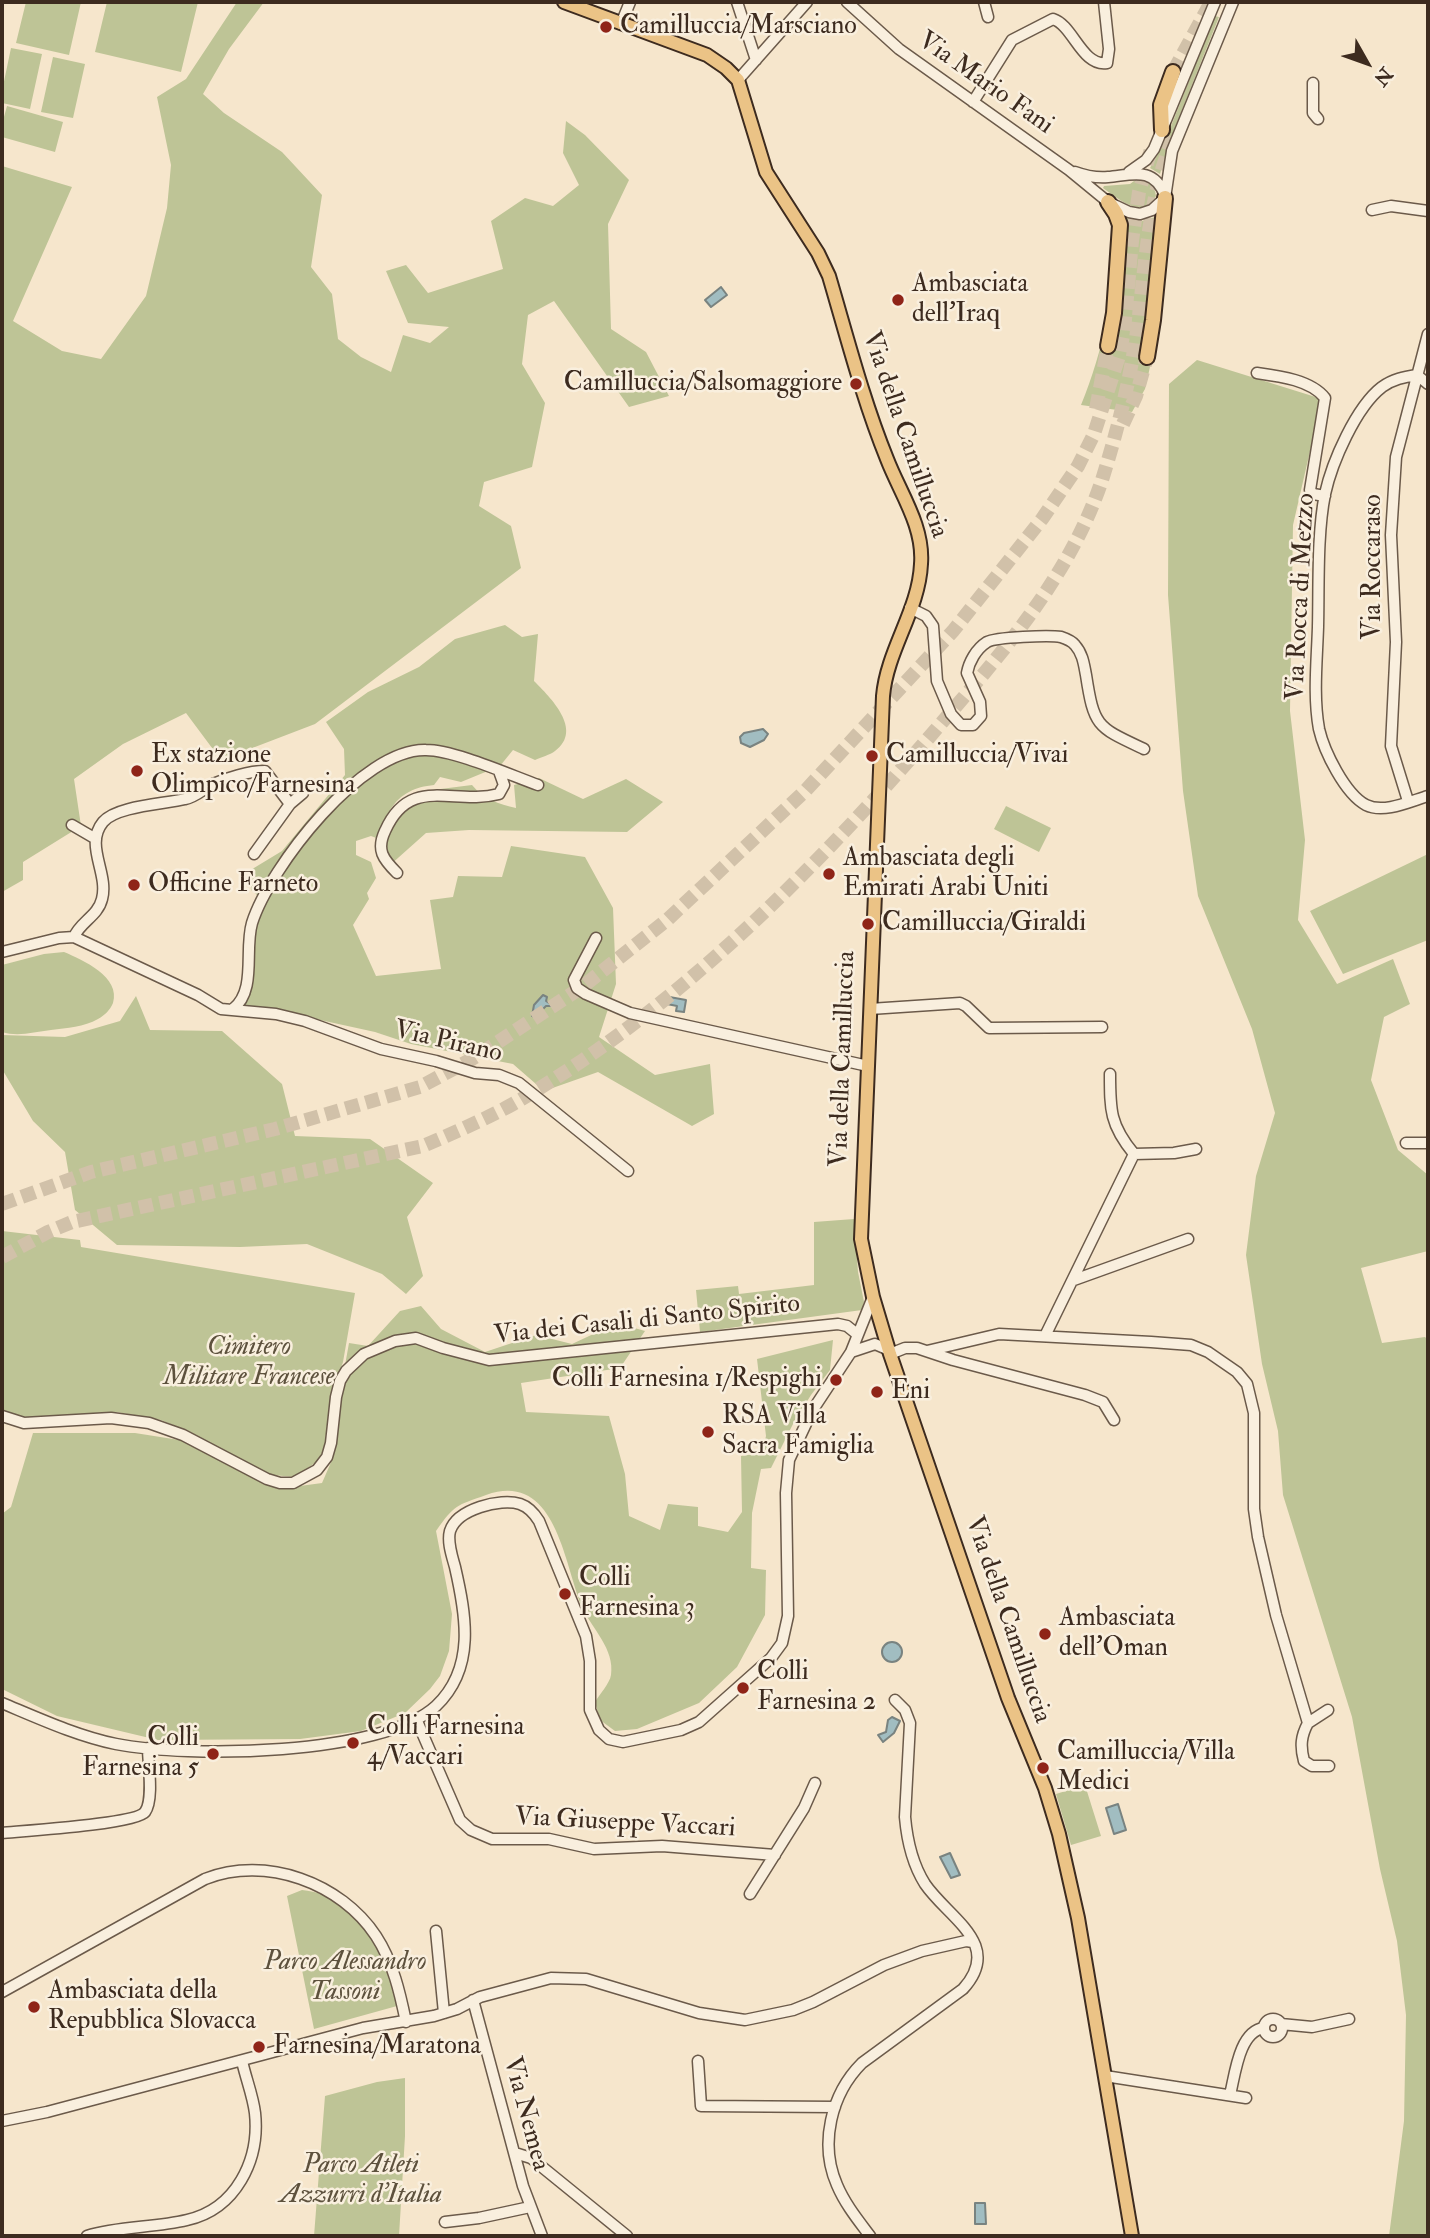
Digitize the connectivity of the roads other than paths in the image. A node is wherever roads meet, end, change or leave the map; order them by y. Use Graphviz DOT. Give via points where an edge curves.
graph roads {
  1 [pos="564,2"];
  2 [pos="630,2"];
  3 [pos="737,2"];
  4 [pos="807,2"];
  5 [pos="847,2"];
  6 [pos="984,2"];
  7 [pos="1104,2"];
  8 [pos="1214,2"];
  9 [pos="1233,2"];
  10 [pos="989,17"];
  11 [pos="621,24"];
  12 [pos="756,60"];
  13 [pos="1173,72"];
  14 [pos="738,80"];
  15 [pos="1313,83"];
  16 [pos="973,102"];
  17 [pos="1318,119"];
  18 [pos="1162,130"];
  19 [pos="1069,170"];
  20 [pos="1129,172"];
  21 [pos="1104,177"];
  22 [pos="1095,191"];
  23 [pos="1165,196"];
  24 [pos="1108,202"];
  25 [pos="1372,210"];
  26 [pos="1428,211"];
  27 [pos="1428,334"];
  28 [pos="1108,346"];
  29 [pos="1147,357"];
  30 [pos="1257,373"];
  31 [pos="1417,375"];
  32 [pos="1428,384"];
  33 [pos="1325,496"];
  34 [pos="910,608"];
  35 [pos="1144,748"];
  36 [pos="499,771"];
  37 [pos="538,785"];
  38 [pos="303,793"];
  39 [pos="1428,796"];
  40 [pos="1408,802"];
  41 [pos="290,804"];
  42 [pos="72,825"];
  43 [pos="96,839"];
  44 [pos="254,854"];
  45 [pos="397,873"];
  46 [pos="74,937"];
  47 [pos="596,938"];
  48 [pos="2,951"];
  49 [pos="870,1009"];
  50 [pos="233,1010"];
  51 [pos="1102,1027"];
  52 [pos="868,1066"];
  53 [pos="1110,1074"];
  54 [pos="1406,1143"];
  55 [pos="1428,1143"];
  56 [pos="1196,1149"];
  57 [pos="1134,1154"];
  58 [pos="628,1171"];
  59 [pos="1188,1239"];
  60 [pos="1073,1280"];
  61 [pos="873,1297"];
  62 [pos="857,1334"];
  63 [pos="1045,1336"];
  64 [pos="927,1351"];
  65 [pos="851,1352"];
  66 [pos="889,1352"];
  67 [pos="2,1416"];
  68 [pos="1114,1420"];
  69 [pos="895,1700"];
  70 [pos="2,1703"];
  71 [pos="1328,1710"];
  72 [pos="417,1721"];
  73 [pos="1308,1723"];
  74 [pos="148,1748"];
  75 [pos="1329,1766"];
  76 [pos="815,1783"];
  77 [pos="2,1833"];
  78 [pos="775,1855"];
  79 [pos="750,1894"];
  80 [pos="436,1931"];
  81 [pos="973,1942"];
  82 [pos="2,1992"];
  83 [pos="473,2000"];
  84 [pos="444,2013"];
  85 [pos="1349,2019"];
  86 [pos="406,2022"];
  87 [pos="698,2061"];
  88 [pos="242,2062"];
  89 [pos="1104,2076"];
  90 [pos="1230,2095"];
  91 [pos="1246,2098"];
  92 [pos="835,2107"];
  93 [pos="2,2121"];
  94 [pos="515,2153"];
  95 [pos="530,2207"];
  96 [pos="444,2222"];
  97 [pos="87,2236"];
  98 [pos="542,2236"];
  99 [pos="627,2236"];
  100 [pos="870,2236"];
  101 [pos="1132,2236"];
  1 -- 11 [label="main road"];
  2 -- 11 [label="street"];
  3 -- 12 [label="street"];
  4 -- 12 [label="street"];
  5 -- 16 [label="street, Via Mario Fani" via="899,49"];
  6 -- 10 [label="street"];
  7 -- 16 [label="street" via="1107,63 1094,60 1053,19 1012,40"];
  8 -- 18 [label="street"];
  9 -- 23 [label="street" via="1172,151"];
  11 -- 14 [label="main road" via="707,55"];
  12 -- 14 [label="street"];
  13 -- 18 [label="highway" via="1161,105"];
  14 -- 34 [label="main road, Via della Camilluccia" via="766,172 829,276 877,433 918,532 921,564"];
  15 -- 17 [label="street" via="1313,113"];
  16 -- 19 [label="street, Via Mario Fani"];
  18 -- 20 [label="street" via="1146,160"];
  19 -- 21 [label="street"];
  19 -- 22 [label="street, Via Mario Fani"];
  20 -- 21 [label="street"];
  20 -- 23 [label="street" via="1150,177"];
  21 -- 22 [label="street" via="1095,183"];
  22 -- 24 [label="street, Via Mario Fani"];
  23 -- 24 [label="street" via="1152,210 1140,214"];
  23 -- 29 [label="highway"];
  24 -- 28 [label="highway" via="1120,225"];
  25 -- 26 [label="street" via="1391,206"];
  27 -- 31 [label="street, Via Roccaraso"];
  30 -- 33 [label="street" via="1314,388 1325,398 1310,490"];
  31 -- 32 [label="street"];
  31 -- 33 [label="street, Via Rocca di Mezzo" via="1392,381 1366,404 1337,457"];
  31 -- 40 [label="street, Via Roccaraso" via="1396,457 1391,536 1396,642 1391,746"];
  33 -- 40 [label="street, Via Rocca di Mezzo" via="1317,685 1322,740 1334,766 1365,804 1385,807"];
  34 -- 35 [label="street" via="926,616 933,626 937,681 951,714 961,725 973,725 981,716 967,673 982,646 993,640 1060,637 1081,653 1099,725"];
  34 -- 49 [label="main road, Via della Camilluccia" via="883,696"];
  36 -- 37 [label="street"];
  36 -- 45 [label="street" via="504,785 499,794 479,798 426,795 396,811 380,847 383,859"];
  36 -- 50 [label="street" via="435,751 416,750 390,759 356,783 304,835 273,879 253,921 247,986"];
  38 -- 41 [label="street"];
  39 -- 40 [label="street"];
  41 -- 43 [label="street" via="261,771 213,785 186,799 115,814 103,821"];
  41 -- 44 [label="street"];
  42 -- 43 [label="street"];
  43 -- 46 [label="street" via="103,898"];
  46 -- 48 [label="street"];
  46 -- 50 [label="street, Via Pirano" via="221,1009"];
  47 -- 52 [label="street" via="574,980 586,995 630,1013"];
  49 -- 51 [label="street" via="960,1003 989,1028"];
  49 -- 52 [label="main road, Via della Camilluccia"];
  50 -- 58 [label="street, Via Pirano" via="306,1021 381,1049 519,1083"];
  52 -- 61 [label="main road, Via della Camilluccia" via="860,1223"];
  53 -- 57 [label="street" via="1111,1116"];
  54 -- 55 [label="street"];
  56 -- 57 [label="street"];
  57 -- 60 [label="street"];
  59 -- 60 [label="street"];
  60 -- 63 [label="street"];
  61 -- 62 [label="street"];
  61 -- 66 [label="main road, Via della Camilluccia"];
  62 -- 65 [label="street"];
  62 -- 67 [label="street, Via dei Casali di Santo Spirito" via="838,1324 489,1360 416,1338 403,1339 364,1354 346,1371 336,1397 328,1454 317,1471 293,1483 267,1479 183,1435 149,1423 111,1418 24,1423"];
  63 -- 64 [label="street" via="988,1335"];
  63 -- 73 [label="street" via="1191,1345 1215,1356 1243,1378 1254,1413 1258,1537"];
  64 -- 66 [label="street" via="909,1347"];
  64 -- 68 [label="street" via="1098,1399"];
  65 -- 66 [label="street" via="874,1344"];
  65 -- 72 [label="street" via="812,1411 789,1460 785,1635 771,1658 709,1715 681,1730 632,1741 614,1741 599,1730 590,1710 586,1636 539,1521 528,1508 512,1502 467,1513 451,1530 466,1648 450,1689"];
  66 -- 89 [label="main road, Via della Camilluccia" via="1008,1698 1055,1818"];
  69 -- 81 [label="street" via="910,1723 905,1817 915,1863 933,1895 968,1930"];
  70 -- 74 [label="street" via="96,1739"];
  71 -- 73 [label="street"];
  72 -- 74 [label="street" via="356,1740 304,1748"];
  72 -- 78 [label="street, Via Giuseppe Vaccari" via="458,1816 483,1836 549,1839 594,1849 662,1846"];
  73 -- 75 [label="street" via="1302,1733 1304,1761"];
  74 -- 77 [label="street" via="149,1803 141,1816"];
  76 -- 78 [label="street"];
  78 -- 79 [label="street"];
  80 -- 84 [label="street"];
  81 -- 83 [label="street" via="903,1957 793,2010 745,2020 710,2016 578,1978 542,1980"];
  81 -- 92 [label="street" via="978,1957 968,1984 862,2063 843,2085"];
  82 -- 86 [label="street" via="209,1877 276,1871 329,1892 369,1926 393,1973"];
  83 -- 84 [label="street"];
  83 -- 94 [label="street, Via Nemea"];
  84 -- 86 [label="street"];
  85 -- 90 [label="street" via="1312,2027 1281,2024 1276,2036 1268,2035 1264,2028 1254,2031 1245,2044"];
  86 -- 88 [label="street" via="373,2026"];
  87 -- 92 [label="street" via="701,2106"];
  88 -- 93 [label="street"];
  88 -- 97 [label="street" via="254,2110 255,2146 233,2192 215,2208 193,2218"];
  89 -- 90 [label="street"];
  89 -- 101 [label="main road, Via della Camilluccia"];
  90 -- 91 [label="street"];
  92 -- 100 [label="street" via="828,2140 834,2178"];
  94 -- 95 [label="street, Via Nemea"];
  94 -- 99 [label="street" via="531,2158"];
  95 -- 96 [label="street"];
  95 -- 98 [label="street, Via Nemea"];
}
